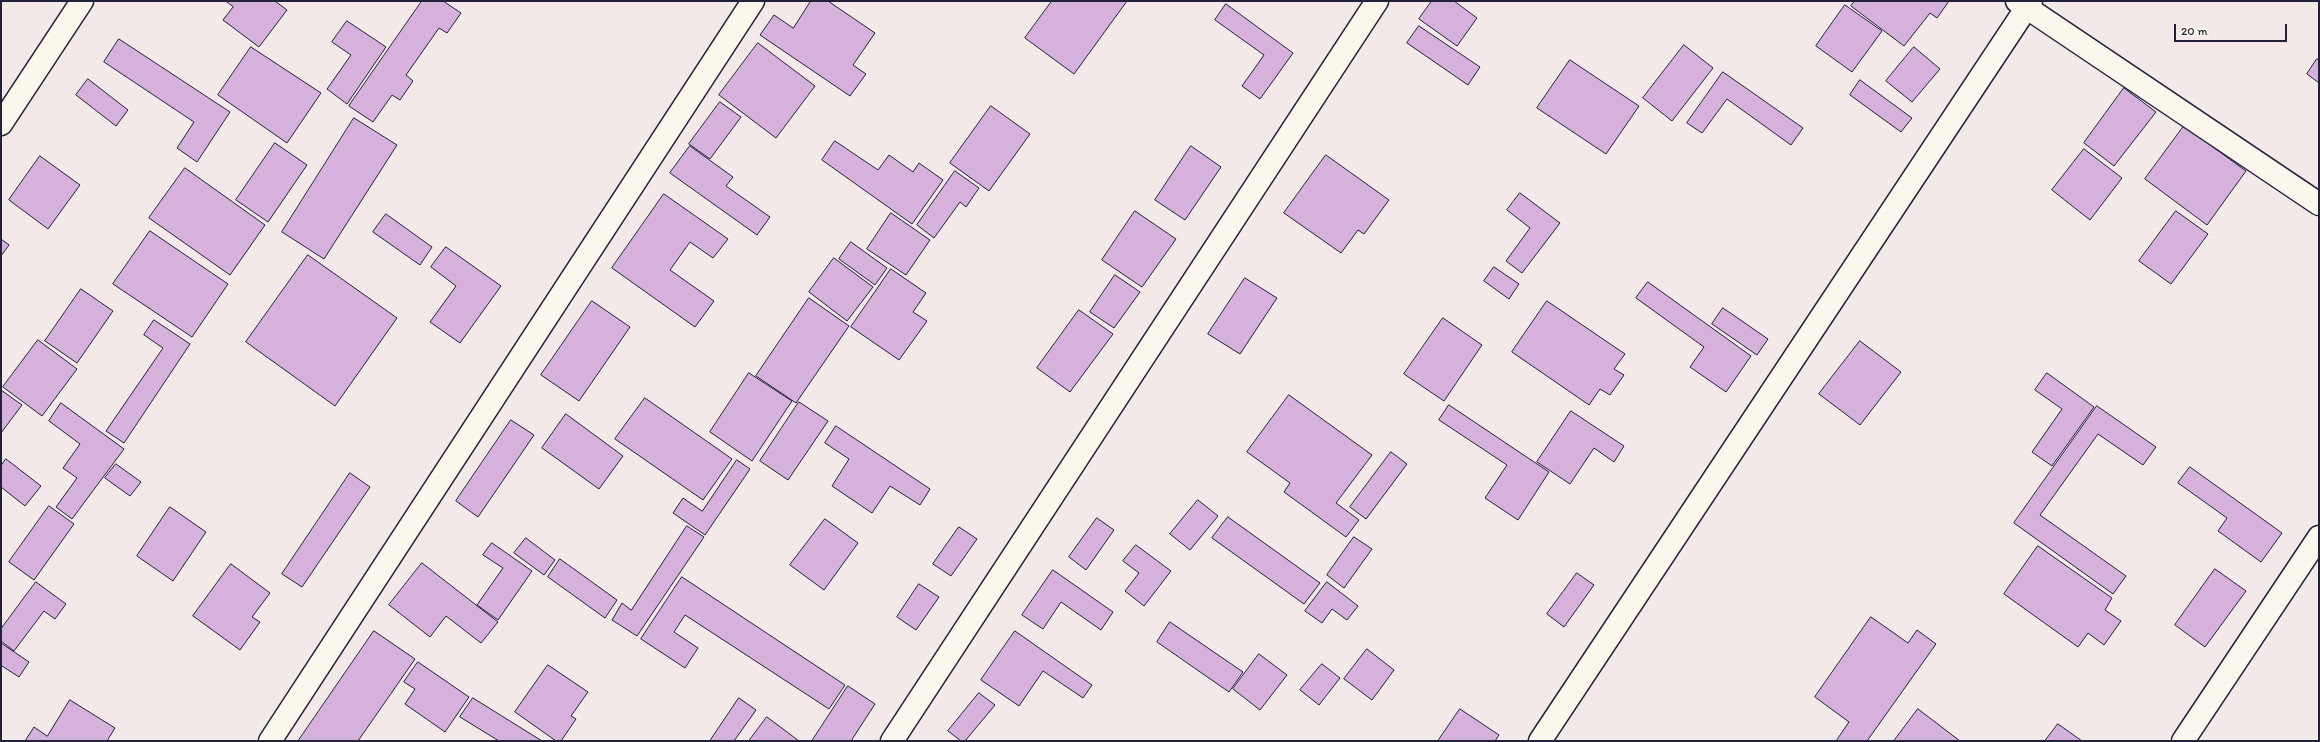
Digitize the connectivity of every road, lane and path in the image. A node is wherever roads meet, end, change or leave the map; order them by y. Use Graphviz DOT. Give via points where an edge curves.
graph roads {
  1 [pos="82,1"];
  2 [pos="753,1"];
  3 [pos="1376,1"];
  4 [pos="2025,3"];
  5 [pos="1,124"];
  6 [pos="2319,204"];
  7 [pos="2319,537"];
  8 [pos="270,741"];
  9 [pos="892,741"];
  10 [pos="1540,741"];
  11 [pos="2183,741"];
  1 -- 5 [label="street"];
  2 -- 8 [label="street"];
  3 -- 9 [label="street"];
  4 -- 6 [label="street"];
  4 -- 10 [label="street"];
  7 -- 11 [label="street"];
}
